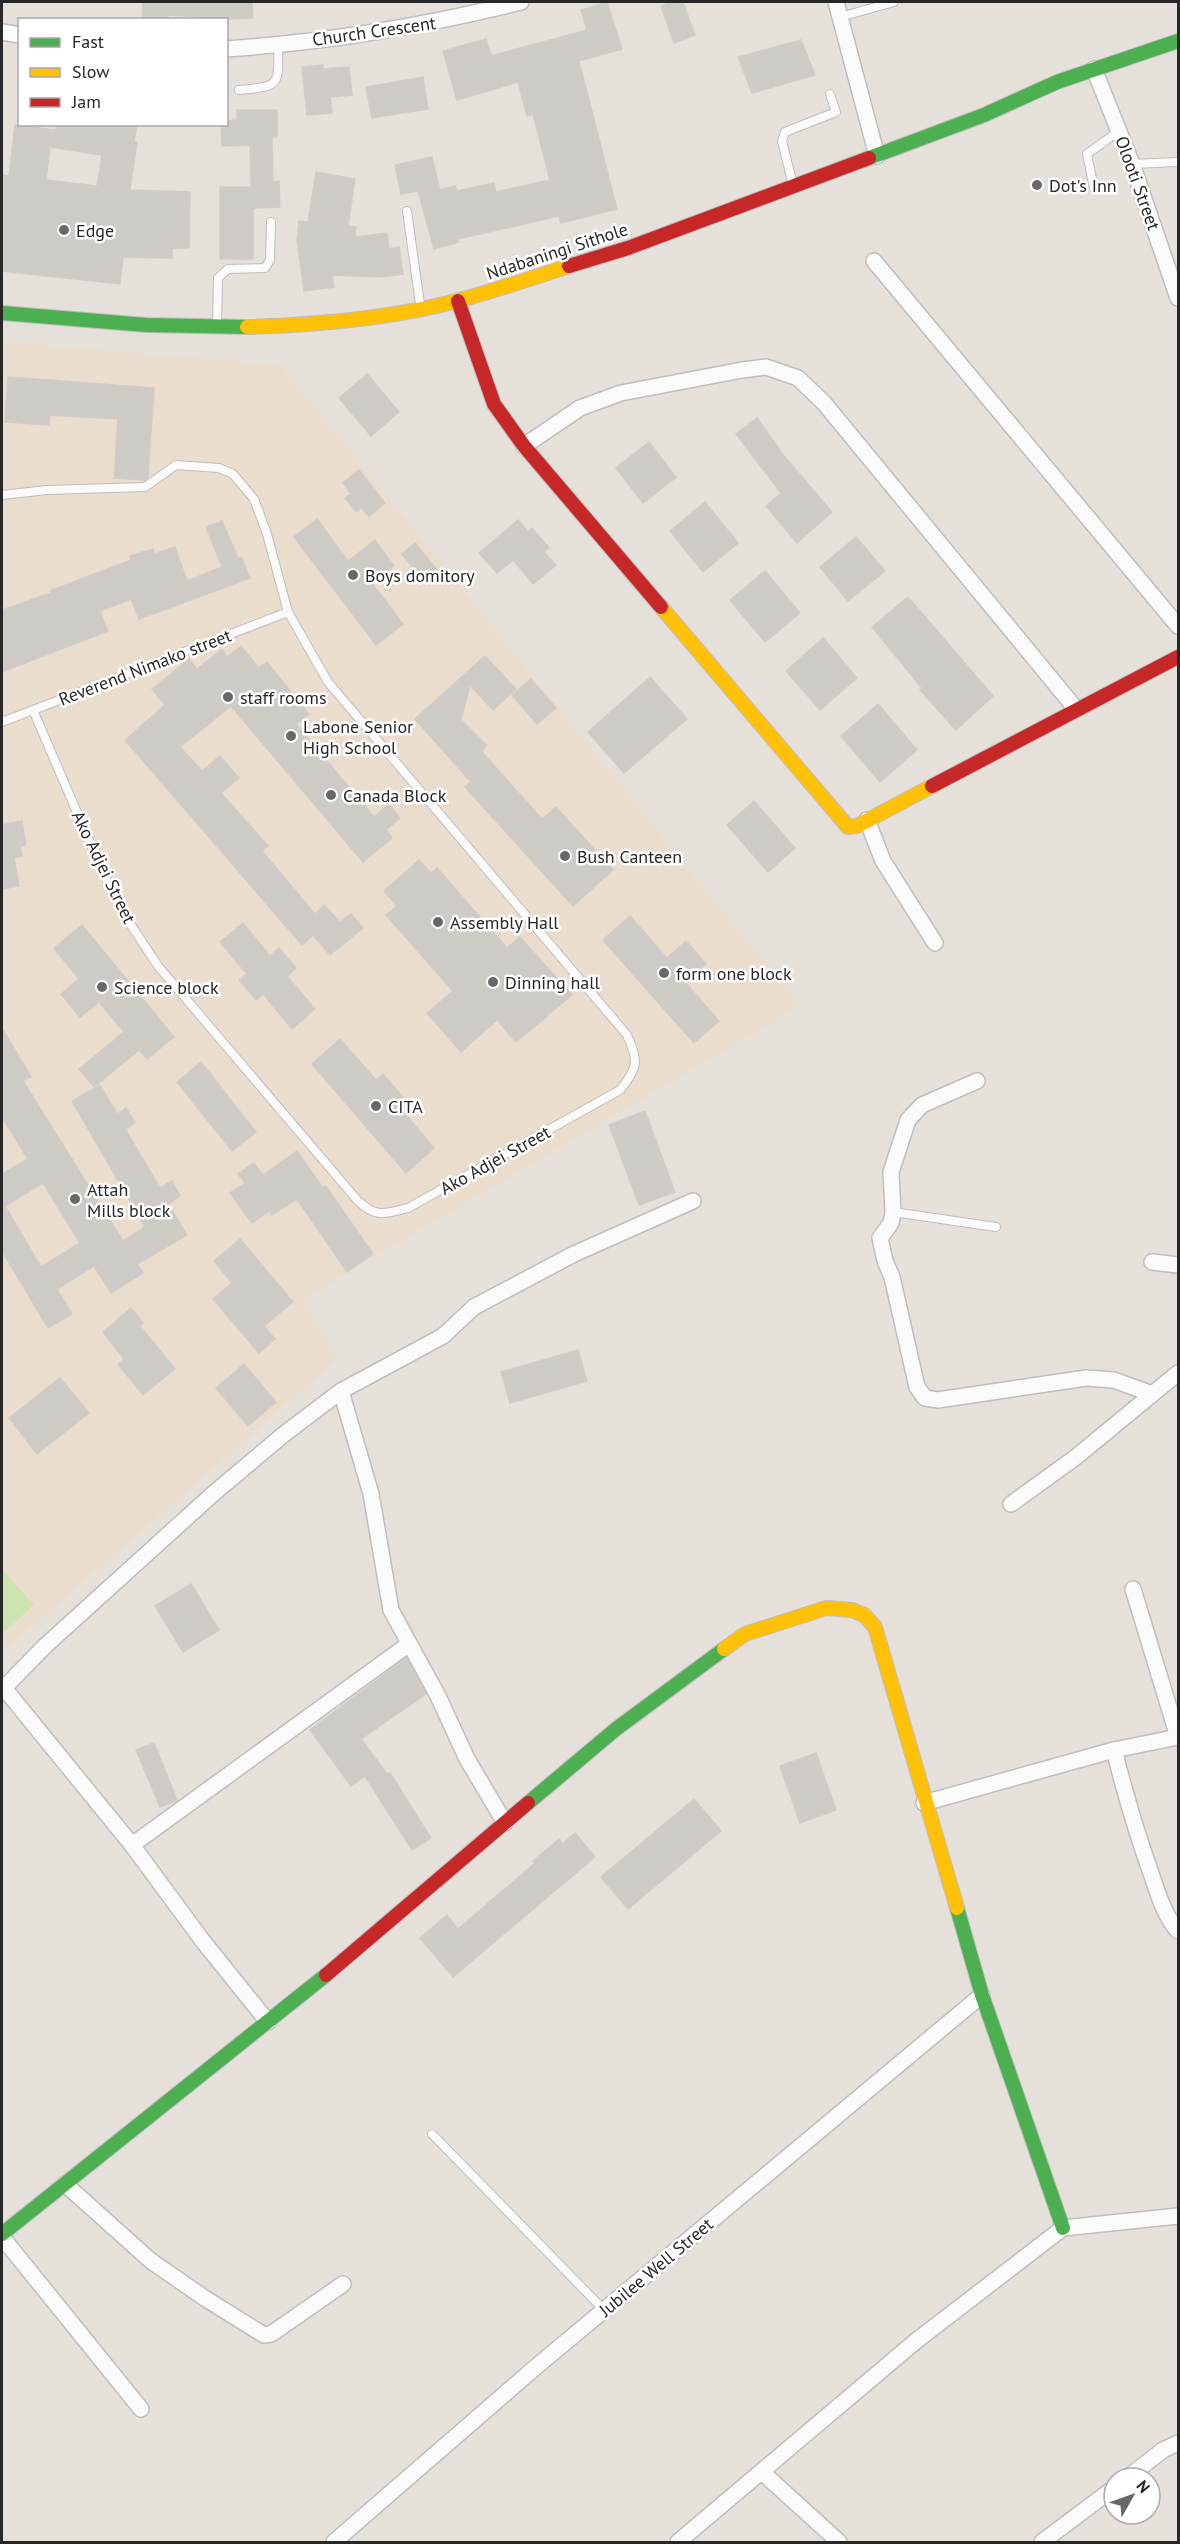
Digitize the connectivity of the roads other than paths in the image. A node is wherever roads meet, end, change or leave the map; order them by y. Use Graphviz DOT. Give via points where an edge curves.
graph roads {
  1 [pos="520,2"];
  2 [pos="894,2"];
  3 [pos="838,9"];
  4 [pos="2,32"];
  5 [pos="18,35"];
  6 [pos="1179,41"];
  7 [pos="278,45"];
  8 [pos="228,49"];
  9 [pos="1094,69"];
  10 [pos="239,90"];
  11 [pos="830,94"];
  12 [pos="1119,131"];
  13 [pos="877,156"];
  14 [pos="1179,162"];
  15 [pos="1132,164"];
  16 [pos="793,187"];
  17 [pos="1094,188"];
  18 [pos="407,211"];
  19 [pos="271,222"];
  20 [pos="874,261"];
  21 [pos="1178,294"];
  22 [pos="458,301"];
  23 [pos="421,309"];
  24 [pos="2,313"];
  25 [pos="217,328"];
  26 [pos="524,446"];
  27 [pos="2,495"];
  28 [pos="288,612"];
  29 [pos="1179,626"];
  30 [pos="1179,657"];
  31 [pos="1076,709"];
  32 [pos="33,710"];
  33 [pos="2,722"];
  34 [pos="867,820"];
  35 [pos="935,943"];
  36 [pos="977,1081"];
  37 [pos="693,1201"];
  38 [pos="893,1212"];
  39 [pos="996,1227"];
  40 [pos="1152,1262"];
  41 [pos="1179,1265"];
  42 [pos="1179,1373"];
  43 [pos="341,1391"];
  44 [pos="1152,1394"];
  45 [pos="1011,1504"];
  46 [pos="1133,1589"];
  47 [pos="409,1644"];
  48 [pos="3,1689"];
  49 [pos="1179,1737"];
  50 [pos="1114,1750"];
  51 [pos="924,1803"];
  52 [pos="505,1823"];
  53 [pos="132,1845"];
  54 [pos="1179,1931"];
  55 [pos="982,1995"];
  56 [pos="268,2022"];
  57 [pos="432,2134"];
  58 [pos="65,2184"];
  59 [pos="1179,2216"];
  60 [pos="1063,2228"];
  61 [pos="2,2235"];
  62 [pos="343,2284"];
  63 [pos="604,2310"];
  64 [pos="141,2409"];
  65 [pos="1179,2443"];
  66 [pos="1142,2466"];
  67 [pos="762,2472"];
  68 [pos="1102,2497"];
  69 [pos="334,2542"];
  70 [pos="678,2542"];
  71 [pos="839,2542"];
  72 [pos="1042,2542"];
  1 -- 7 [label="street, Church Crescent" via="448,20"];
  2 -- 3 [label="lane"];
  3 -- 13 [label="street"];
  4 -- 5 [label="street"];
  6 -- 9 [label="street, Ndabaningi Sithole"];
  7 -- 8 [label="street, Church Crescent"];
  7 -- 10 [label="lane" via="279,75 275,83"];
  9 -- 12 [label="street, Olooti Street"];
  9 -- 13 [label="street, Ndabaningi Sithole"];
  11 -- 16 [label="lane" via="836,112 785,132 782,141"];
  12 -- 15 [label="street, Olooti Street"];
  12 -- 17 [label="lane" via="1087,154"];
  13 -- 16 [label="street, Ndabaningi Sithole"];
  14 -- 15 [label="lane"];
  15 -- 21 [label="street, Olooti Street"];
  16 -- 22 [label="street, Ndabaningi Sithole" via="628,248"];
  18 -- 23 [label="lane"];
  19 -- 25 [label="lane" via="270,260 266,268 228,269 218,278"];
  20 -- 29 [label="street"];
  22 -- 23 [label="street, Ndabaningi Sithole"];
  22 -- 26 [label="street" via="494,404"];
  23 -- 25 [label="street, Ndabaningi Sithole" via="289,326"];
  24 -- 25 [label="street, Ndabaningi Sithole"];
  26 -- 31 [label="street" via="579,408 621,393 766,367 798,378 824,403"];
  26 -- 34 [label="street" via="841,821 848,827"];
  27 -- 28 [label="lane" via="145,487 176,465 219,468 233,474 254,499"];
  28 -- 32 [label="lane, Reverend Nimako street"];
  28 -- 32 [label="lane, Ako Adjei Street" via="328,681 627,1035 637,1057 632,1075 620,1090 408,1208 386,1214 370,1212 358,1201 158,966 103,873"];
  30 -- 31 [label="street"];
  31 -- 34 [label="street"];
  32 -- 33 [label="lane, Reverend Nimako street"];
  34 -- 35 [label="street" via="884,861"];
  36 -- 38 [label="street" via="922,1104 908,1120 891,1172"];
  37 -- 43 [label="street" via="574,1254 474,1307 443,1336"];
  38 -- 39 [label="lane"];
  38 -- 44 [label="street" via="880,1245 892,1277 917,1387 925,1398 938,1400 1086,1378 1114,1380"];
  40 -- 41 [label="street"];
  42 -- 44 [label="street"];
  43 -- 47 [label="street" via="371,1494 391,1610"];
  43 -- 48 [label="street" via="214,1493"];
  44 -- 45 [label="street"];
  46 -- 49 [label="street"];
  47 -- 52 [label="street" via="467,1759"];
  47 -- 53 [label="street"];
  48 -- 53 [label="street"];
  49 -- 50 [label="street"];
  50 -- 51 [label="street"];
  50 -- 54 [label="street" via="1154,1882"];
  51 -- 52 [label="street" via="875,1626 864,1615 826,1608 745,1634 616,1729"];
  51 -- 55 [label="street"];
  52 -- 56 [label="street"];
  53 -- 56 [label="street"];
  55 -- 60 [label="street"];
  55 -- 63 [label="street, Jubilee Well Street"];
  56 -- 58 [label="street"];
  57 -- 63 [label="lane"];
  58 -- 61 [label="street"];
  58 -- 62 [label="street" via="151,2261 264,2335"];
  59 -- 60 [label="street"];
  60 -- 67 [label="street" via="916,2341"];
  61 -- 64 [label="street"];
  63 -- 69 [label="street, Jubilee Well Street"];
  65 -- 66 [label="street"];
  67 -- 70 [label="street"];
  67 -- 71 [label="street"];
  68 -- 72 [label="street"];
}
